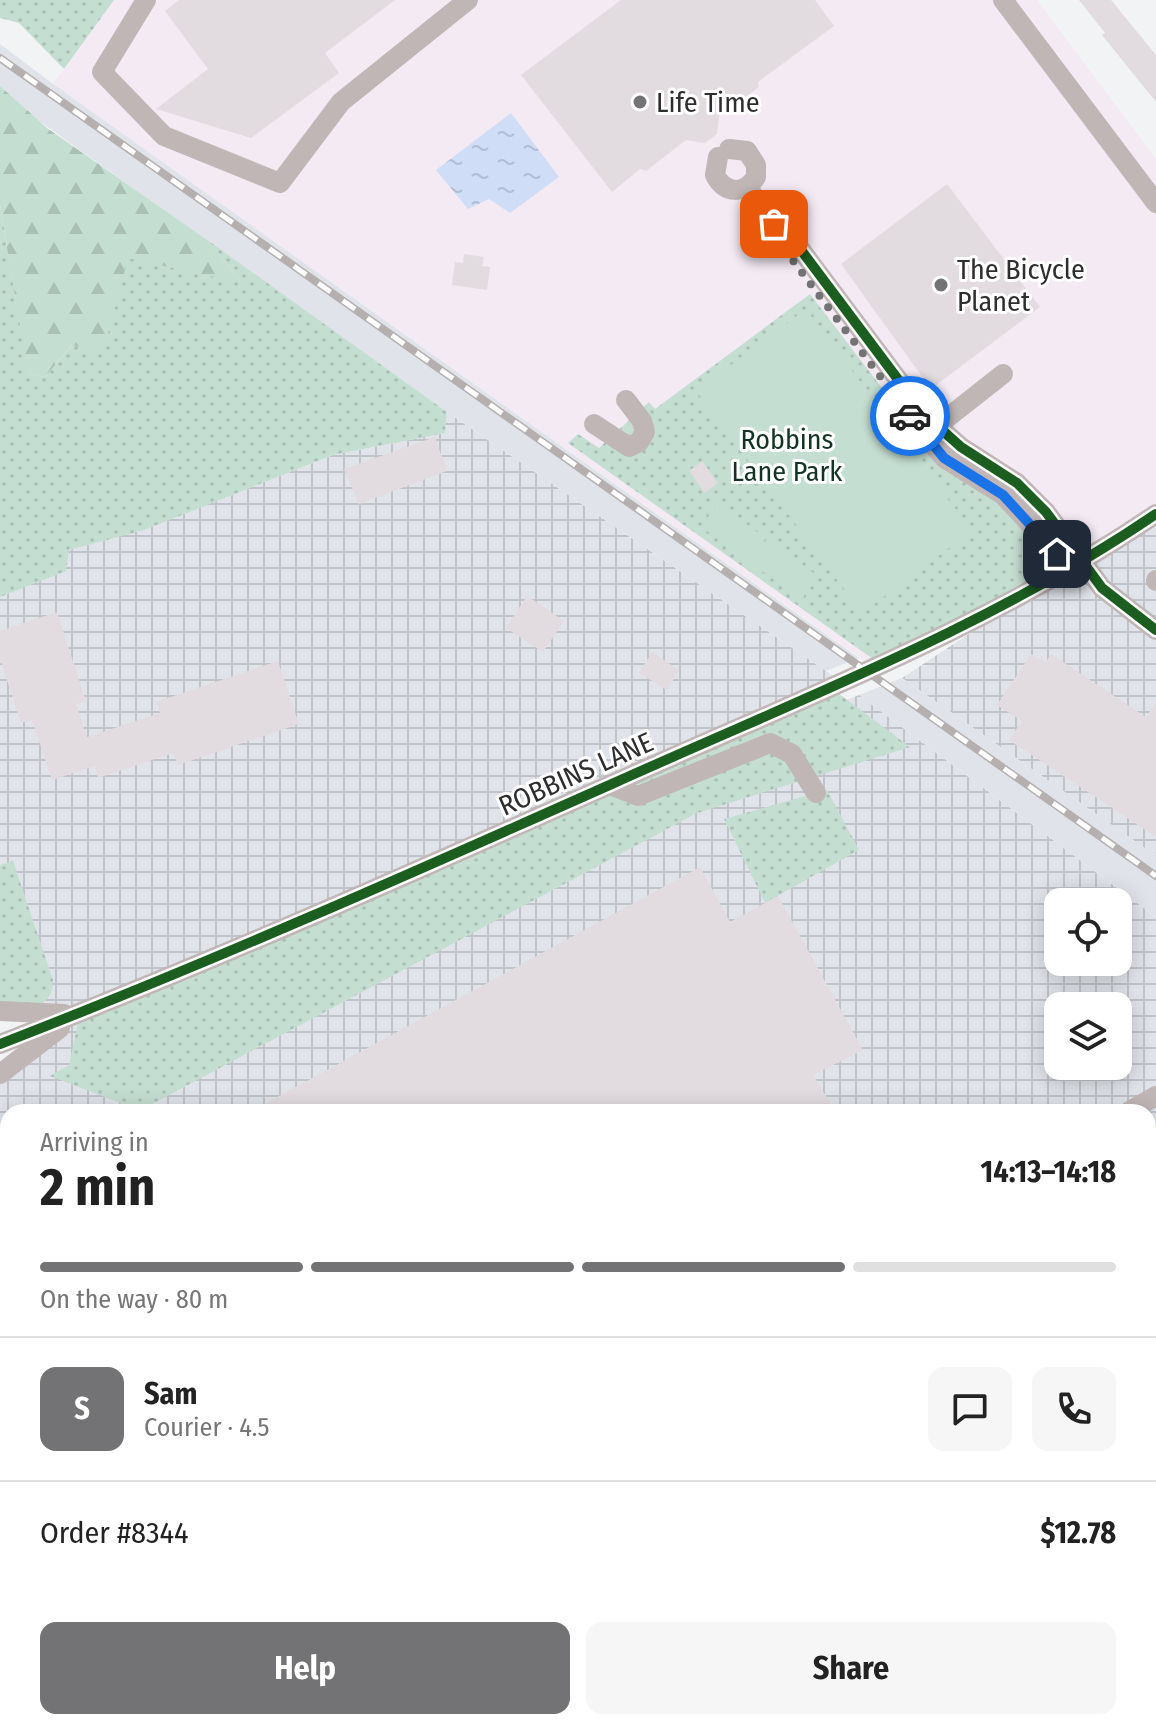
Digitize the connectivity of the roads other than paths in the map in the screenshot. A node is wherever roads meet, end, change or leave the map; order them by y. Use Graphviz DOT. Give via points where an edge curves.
graph roads {
  1 [pos="146,0"];
  2 [pos="468,0"];
  3 [pos="1003,0"];
  4 [pos="747,187"];
  5 [pos="1156,203"];
  6 [pos="774,224"];
  7 [pos="1003,374"];
  8 [pos="626,400"];
  9 [pos="594,424"];
  10 [pos="937,426"];
  11 [pos="1156,514"];
  12 [pos="1078,564"];
  13 [pos="1156,630"];
  14 [pos="610,785"];
  15 [pos="816,793"];
  16 [pos="0,1011"];
  17 [pos="80,1013"];
  18 [pos="0,1044"];
  19 [pos="0,1074"];
  1 -- 2 [label="street" via="102,72 164,136 280,183 341,102"];
  3 -- 5 [label="street"];
  4 -- 4 [label="street" via="756,177 754,159 741,149 723,153 715,175 722,186 735,191"];
  4 -- 6 [label="street"];
  6 -- 10 [label="street" via="786,230"];
  6 -- 12 [label="street" via="776,238 791,259 944,458 1003,495"];
  7 -- 10 [label="street"];
  8 -- 9 [label="street" via="642,421 645,432 639,442 629,447 619,443"];
  10 -- 12 [label="street" via="1017,483"];
  11 -- 12 [label="street, ROBBINS LANE"];
  12 -- 13 [label="street"];
  12 -- 14 [label="street, ROBBINS LANE" via="949,633"];
  14 -- 15 [label="street" via="638,796 770,743 792,754"];
  14 -- 17 [label="street, ROBBINS LANE"];
  16 -- 17 [label="street"];
  17 -- 18 [label="street, ROBBINS LANE"];
  17 -- 19 [label="street"];
}
